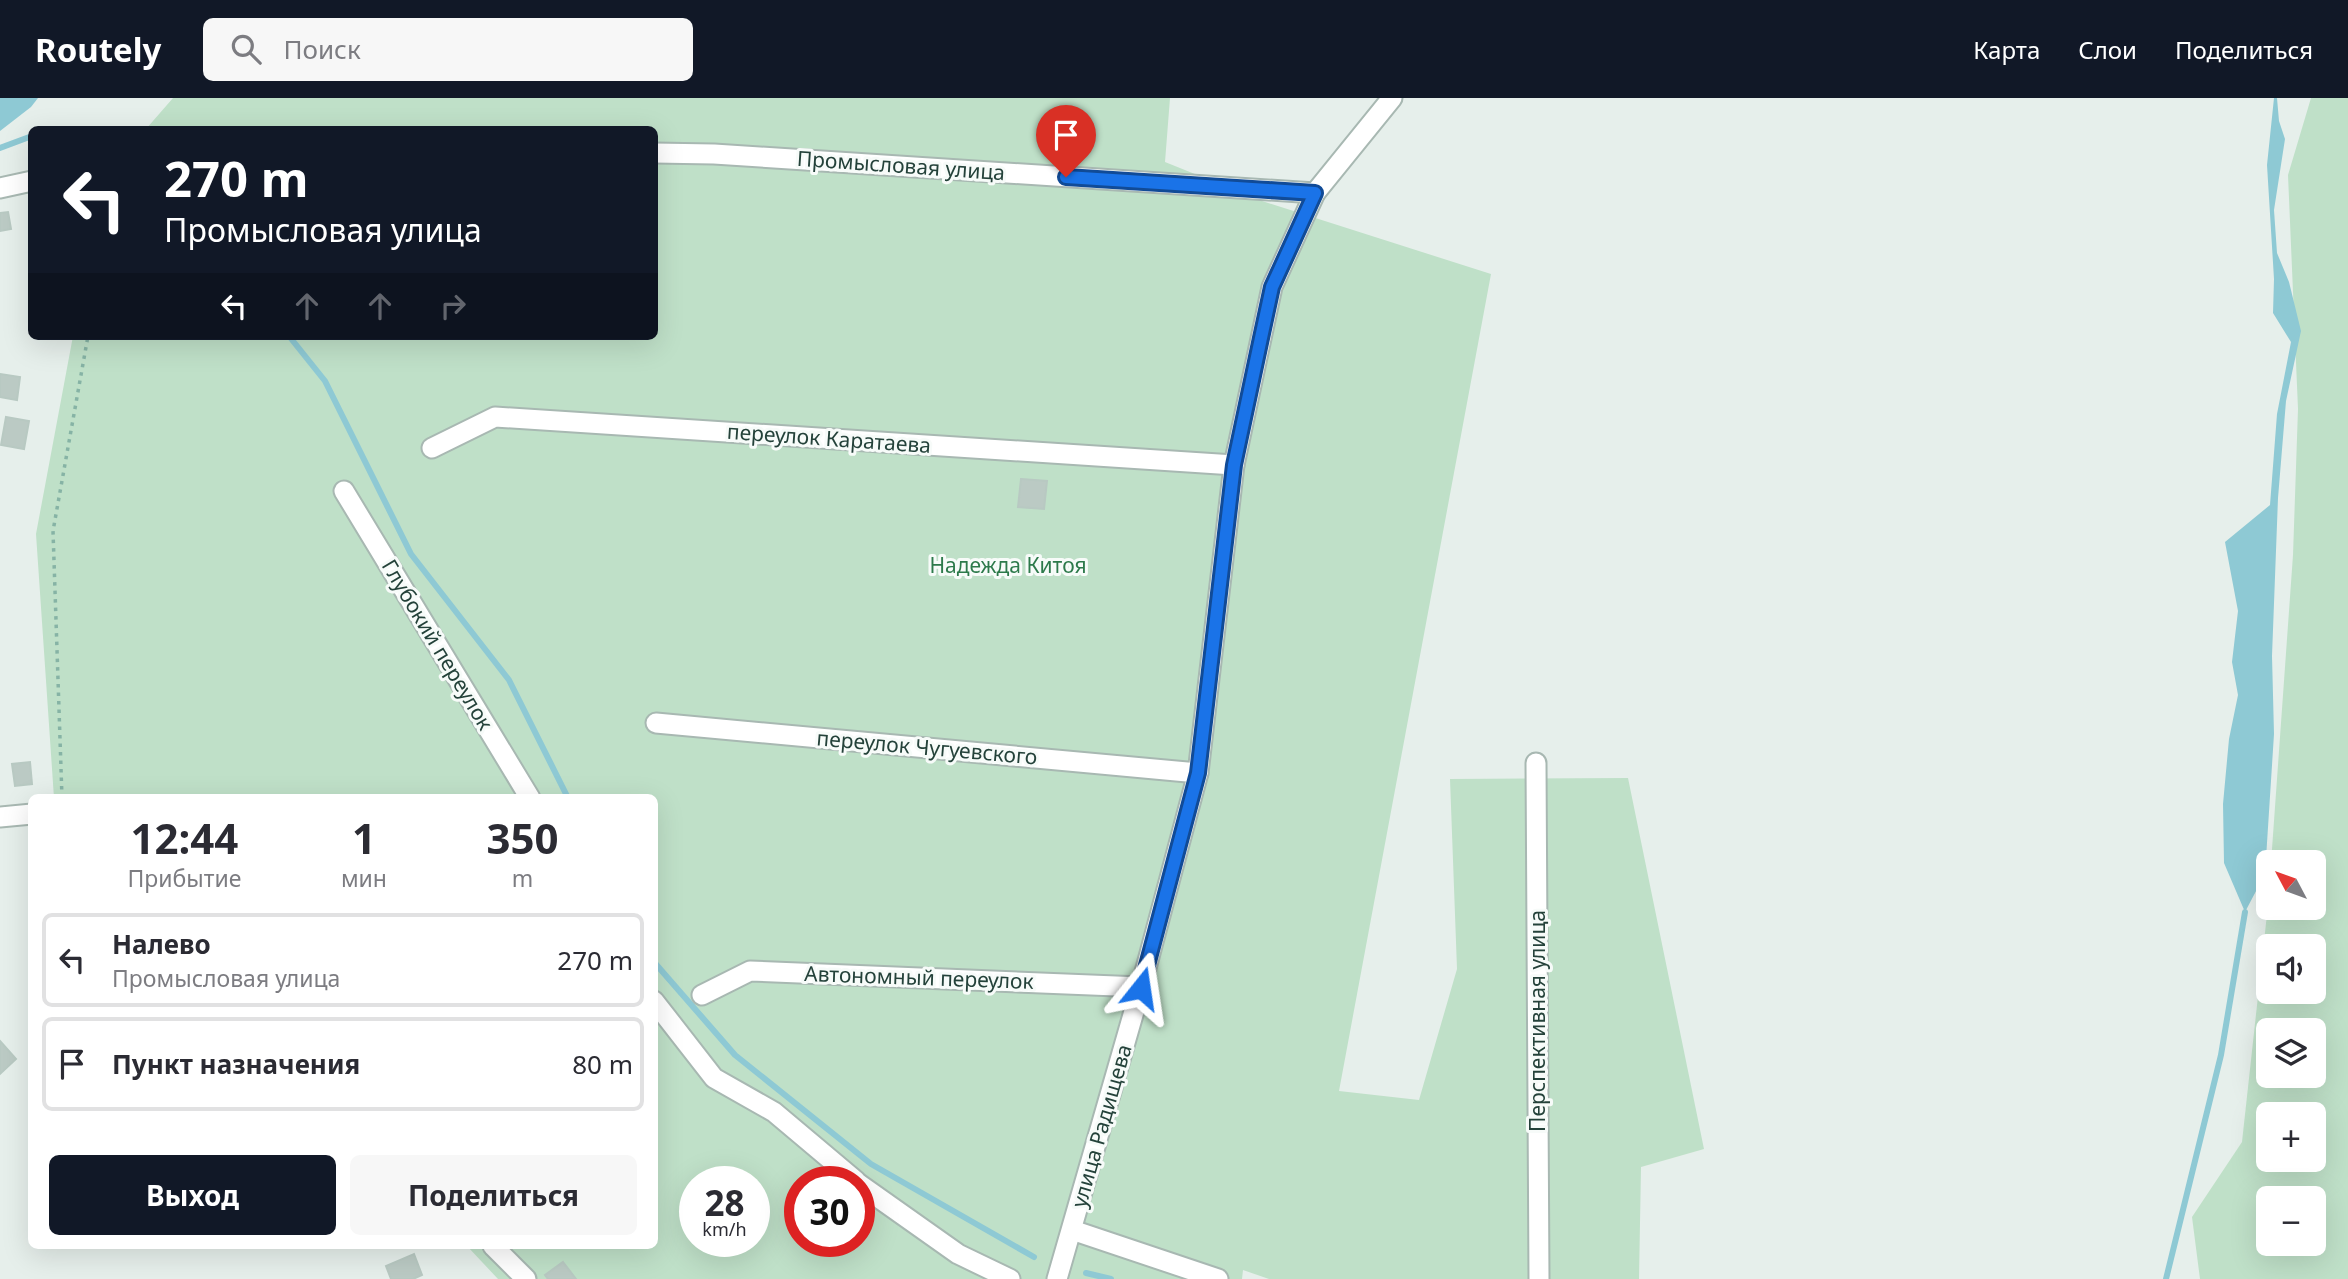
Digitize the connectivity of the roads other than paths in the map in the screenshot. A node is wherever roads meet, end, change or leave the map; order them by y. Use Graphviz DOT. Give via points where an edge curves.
graph roads {
  1 [pos="1392,98"];
  2 [pos="658,153"];
  3 [pos="28,182"];
  4 [pos="0,188"];
  5 [pos="1315,193"];
  6 [pos="432,448"];
  7 [pos="1234,465"];
  8 [pos="344,491"];
  9 [pos="656,723"];
  10 [pos="1536,763"];
  11 [pos="1198,773"];
  12 [pos="528,794"];
  13 [pos="28,814"];
  14 [pos="0,817"];
  15 [pos="1141,988"];
  16 [pos="702,995"];
  17 [pos="658,1006"];
  18 [pos="838,1166"];
  19 [pos="875,1195"];
  20 [pos="1072,1230"];
  21 [pos="496,1249"];
  22 [pos="526,1279"];
  23 [pos="1010,1279"];
  24 [pos="1057,1279"];
  25 [pos="1218,1279"];
  26 [pos="1539,1279"];
  1 -- 5 [label="street, улица Радищева"];
  2 -- 5 [label="street, Промысловая улица"];
  3 -- 4 [label="street"];
  5 -- 7 [label="street, улица Радищева" via="1272,287"];
  6 -- 7 [label="street, переулок Каратаева" via="495,417"];
  7 -- 11 [label="street, улица Радищева"];
  8 -- 12 [label="street, Глубокий переулок"];
  9 -- 11 [label="street, переулок Чугуевского"];
  10 -- 26 [label="street, Перспективная улица"];
  11 -- 15 [label="street, улица Радищева"];
  13 -- 14 [label="street"];
  15 -- 16 [label="street, Автономный переулок" via="750,971"];
  15 -- 20 [label="street, улица Радищева"];
  17 -- 18 [label="street" via="714,1078 775,1112"];
  19 -- 23 [label="street" via="958,1254"];
  20 -- 24 [label="street, улица Радищева"];
  20 -- 25 [label="street"];
  21 -- 22 [label="street"];
}
